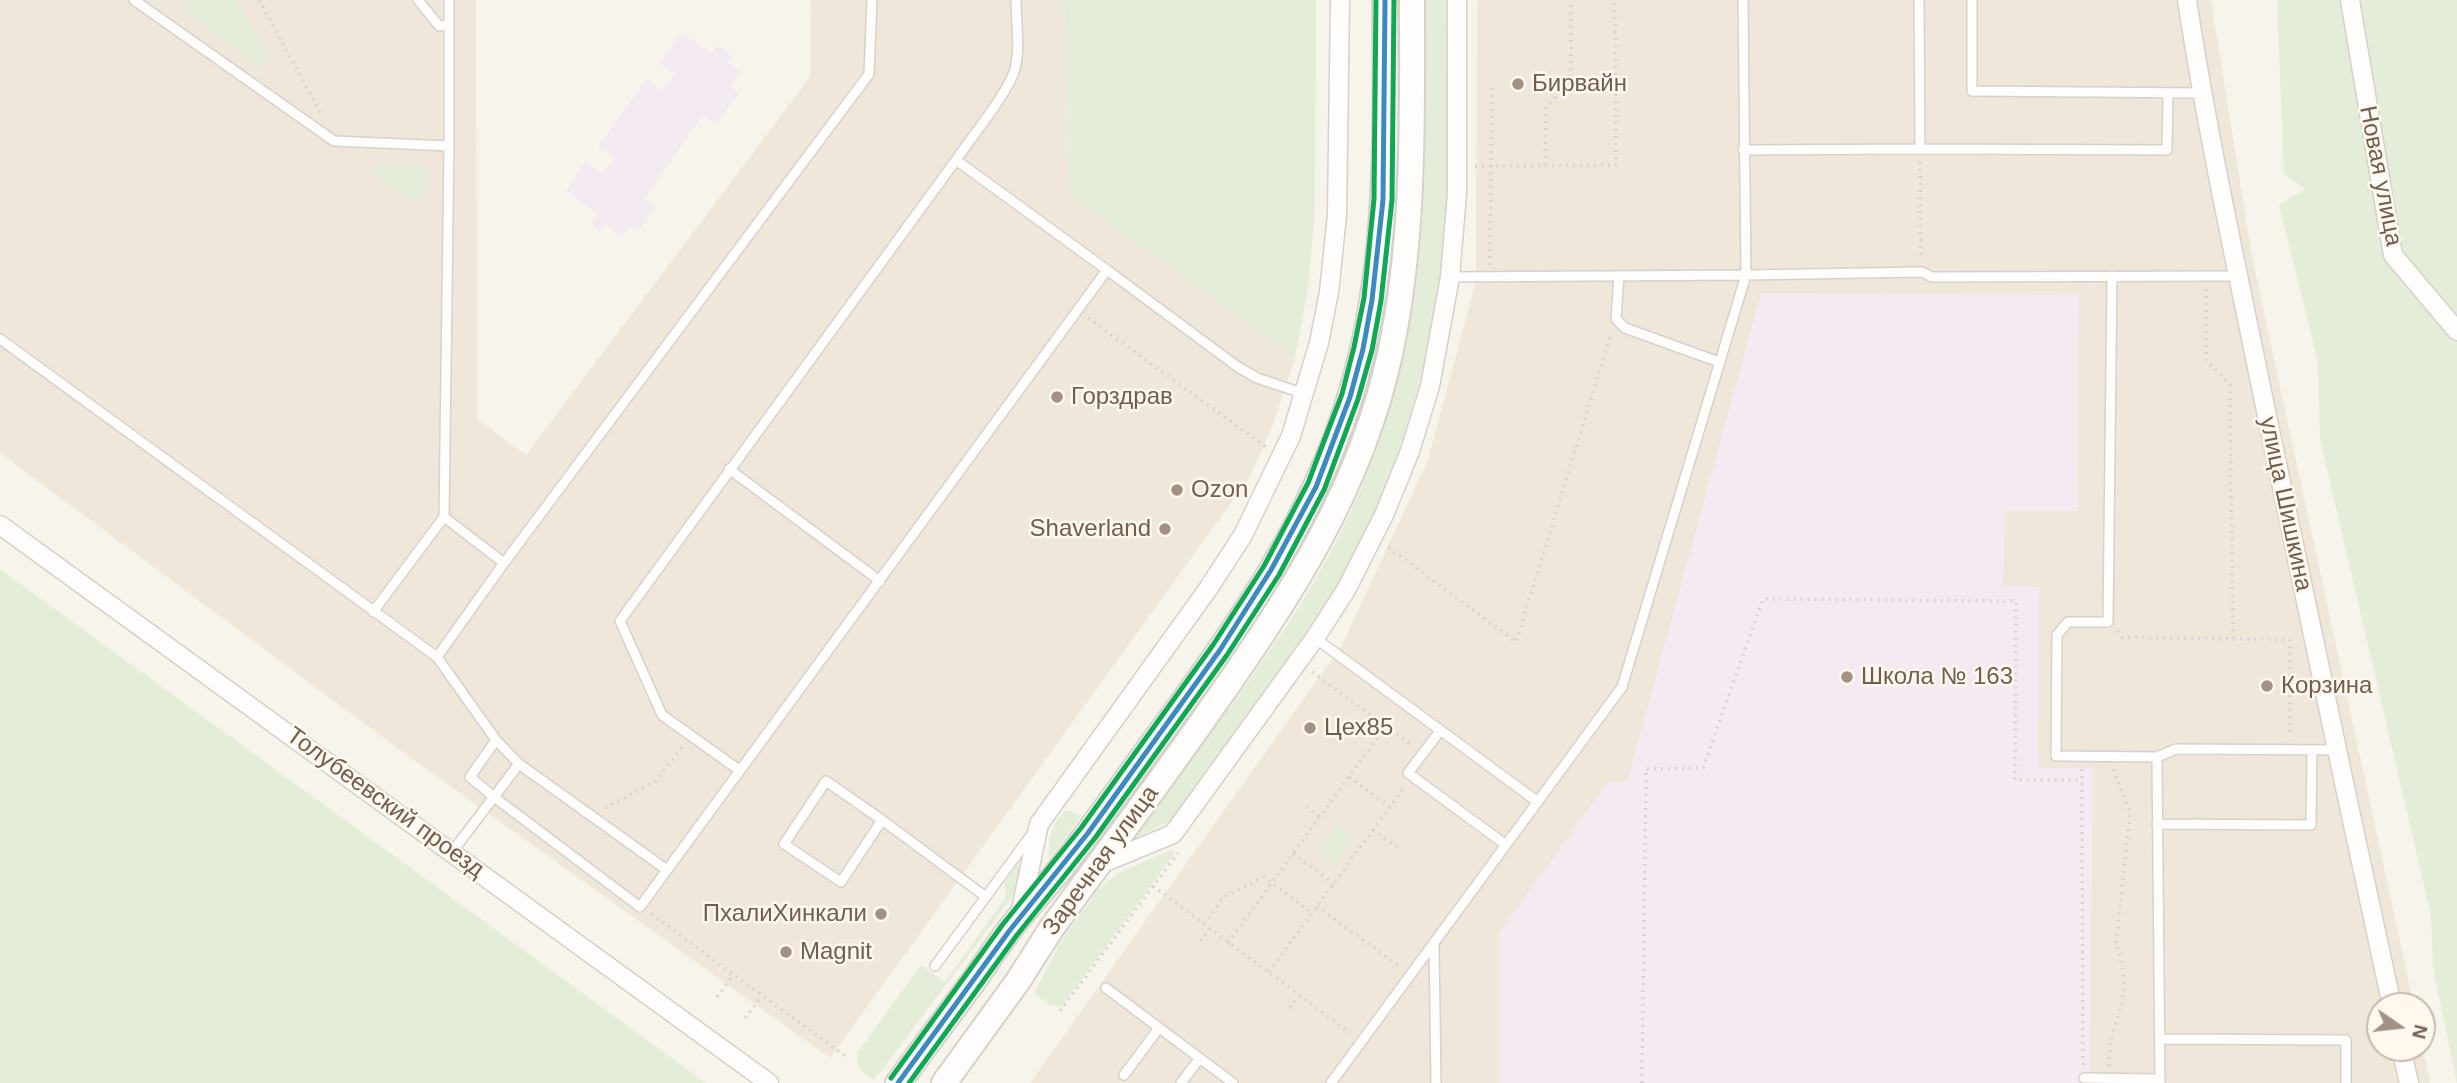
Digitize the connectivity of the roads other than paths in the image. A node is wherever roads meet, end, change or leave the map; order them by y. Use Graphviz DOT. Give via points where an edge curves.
graph roads {
  1 [pos="134,0"];
  2 [pos="418,0"];
  3 [pos="449,0"];
  4 [pos="872,0"];
  5 [pos="1016,0"];
  6 [pos="1339,0"];
  7 [pos="1385,0"];
  8 [pos="1412,0"];
  9 [pos="1457,0"];
  10 [pos="1743,0"];
  11 [pos="1919,0"];
  12 [pos="1972,0"];
  13 [pos="2187,0"];
  14 [pos="2350,0"];
  15 [pos="449,25"];
  16 [pos="2168,93"];
  17 [pos="2201,93"];
  18 [pos="449,146"];
  19 [pos="1920,149"];
  20 [pos="1743,150"];
  21 [pos="956,160"];
  22 [pos="1107,270"];
  23 [pos="1746,275"];
  24 [pos="1619,276"];
  25 [pos="2112,276"];
  26 [pos="2238,276"];
  27 [pos="1450,277"];
  28 [pos="2457,331"];
  29 [pos="0,339"];
  30 [pos="1719,362"];
  31 [pos="1305,394"];
  32 [pos="729,469"];
  33 [pos="444,517"];
  34 [pos="0,525"];
  35 [pos="504,563"];
  36 [pos="880,580"];
  37 [pos="373,612"];
  38 [pos="1315,638"];
  39 [pos="436,657"];
  40 [pos="1440,731"];
  41 [pos="496,740"];
  42 [pos="2312,750"];
  43 [pos="2336,750"];
  44 [pos="2157,757"];
  45 [pos="519,764"];
  46 [pos="739,770"];
  47 [pos="494,797"];
  48 [pos="1538,802"];
  49 [pos="882,820"];
  50 [pos="1039,824"];
  51 [pos="2157,824"];
  52 [pos="1506,845"];
  53 [pos="452,852"];
  54 [pos="1098,865"];
  55 [pos="667,870"];
  56 [pos="986,897"];
  57 [pos="1020,916"];
  58 [pos="1434,943"];
  59 [pos="935,966"];
  60 [pos="1106,988"];
  61 [pos="2389,992"];
  62 [pos="1159,1028"];
  63 [pos="2160,1039"];
  64 [pos="1199,1058"];
  65 [pos="2404,1062"];
  66 [pos="1124,1075"];
  67 [pos="2084,1078"];
  68 [pos="2160,1081"];
  69 [pos="769,1083"];
  70 [pos="898,1083"];
  71 [pos="944,1083"];
  72 [pos="1181,1083"];
  73 [pos="1233,1083"];
  74 [pos="1331,1083"];
  75 [pos="1436,1083"];
  76 [pos="2346,1083"];
  77 [pos="2409,1083"];
  1 -- 18 [label="lane" via="334,141"];
  2 -- 15 [label="lane" via="439,26"];
  3 -- 15 [label="lane"];
  4 -- 35 [label="lane" via="869,74"];
  5 -- 21 [label="lane" via="1014,72"];
  6 -- 31 [label="street" via="1337,215 1329,292"];
  7 -- 57 [label="street, Заречная улица" via="1380,250 1363,348 1331,452 1285,551 1247,612 1060,869"];
  8 -- 54 [label="street, Заречная улица" via="1406,251 1390,355 1358,460 1336,512 1270,626"];
  9 -- 27 [label="street" via="1457,193"];
  10 -- 20 [label="lane"];
  11 -- 19 [label="lane"];
  12 -- 16 [label="lane" via="1972,91"];
  13 -- 17 [label="street, улица Шишкина"];
  14 -- 28 [label="street, Новая улица" via="2393,254"];
  15 -- 18 [label="lane"];
  16 -- 17 [label="lane"];
  16 -- 19 [label="lane" via="2167,150"];
  17 -- 26 [label="street, улица Шишкина"];
  18 -- 33 [label="lane"];
  19 -- 20 [label="lane"];
  20 -- 23 [label="lane"];
  21 -- 22 [label="lane"];
  21 -- 32 [label="lane"];
  22 -- 31 [label="lane" via="1238,367"];
  22 -- 36 [label="lane"];
  23 -- 24 [label="lane"];
  23 -- 25 [label="lane"];
  23 -- 30 [label="lane"];
  24 -- 27 [label="lane"];
  24 -- 30 [label="lane" via="1616,318 1625,328"];
  25 -- 26 [label="lane"];
  25 -- 44 [label="lane" via="2108,622 2068,622 2057,635 2056,756"];
  26 -- 43 [label="street, улица Шишкина"];
  27 -- 38 [label="street" via="1430,386 1409,451 1384,515"];
  29 -- 37 [label="lane"];
  30 -- 48 [label="lane" via="1622,687"];
  31 -- 50 [label="street" via="1291,436 1243,535"];
  32 -- 36 [label="lane"];
  32 -- 46 [label="lane" via="620,621 662,715"];
  33 -- 35 [label="lane"];
  33 -- 37 [label="lane"];
  34 -- 53 [label="street, Толубеевский проезд"];
  35 -- 39 [label="lane"];
  36 -- 46 [label="lane"];
  37 -- 39 [label="lane"];
  38 -- 40 [label="lane"];
  38 -- 54 [label="street" via="1173,834"];
  39 -- 41 [label="lane"];
  40 -- 48 [label="lane"];
  40 -- 52 [label="lane" via="1408,773"];
  41 -- 45 [label="lane"];
  41 -- 47 [label="lane" via="470,778"];
  42 -- 43 [label="lane"];
  42 -- 44 [label="lane" via="2176,749"];
  42 -- 51 [label="lane" via="2311,825"];
  43 -- 61 [label="street, улица Шишкина"];
  44 -- 51 [label="lane"];
  45 -- 47 [label="lane"];
  45 -- 55 [label="lane"];
  46 -- 55 [label="lane"];
  47 -- 53 [label="lane"];
  47 -- 55 [label="lane" via="640,906"];
  48 -- 52 [label="lane"];
  49 -- 49 [label="lane" via="841,882 784,844 826,781"];
  49 -- 56 [label="lane"];
  50 -- 56 [label="lane"];
  50 -- 57 [label="street"];
  51 -- 63 [label="lane"];
  52 -- 58 [label="lane"];
  53 -- 69 [label="street, Толубеевский проезд"];
  54 -- 71 [label="street, Заречная улица"];
  56 -- 59 [label="lane"];
  57 -- 70 [label="street, Заречная улица"];
  58 -- 74 [label="lane"];
  58 -- 75 [label="lane"];
  60 -- 62 [label="lane"];
  62 -- 64 [label="lane"];
  62 -- 66 [label="lane"];
  63 -- 68 [label="lane"];
  63 -- 76 [label="lane" via="2346,1040"];
  64 -- 72 [label="lane"];
  64 -- 73 [label="lane"];
  65 -- 77 [label="street"];
  67 -- 68 [label="lane"];
}
